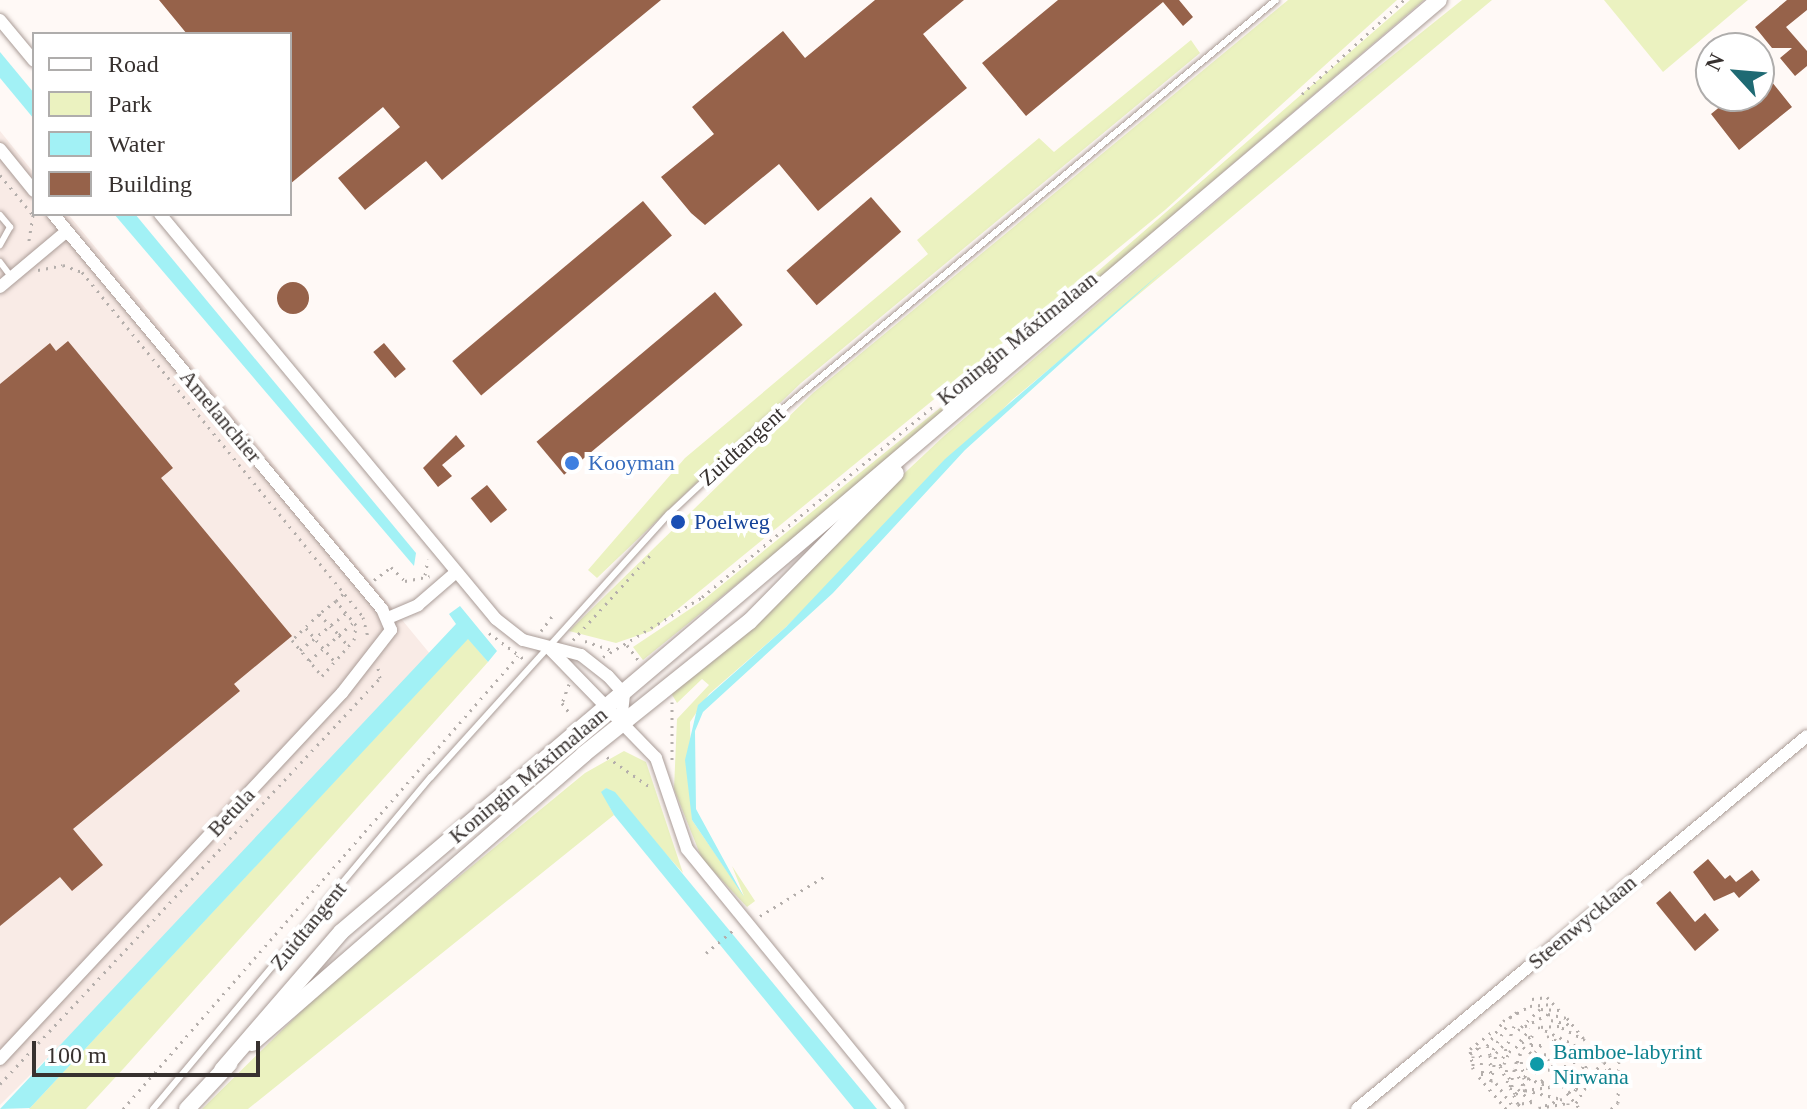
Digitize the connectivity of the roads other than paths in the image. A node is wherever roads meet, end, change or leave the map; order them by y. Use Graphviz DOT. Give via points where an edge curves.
graph roads {
  1 [pos="1276,0"];
  2 [pos="1439,0"];
  3 [pos="0,20"];
  4 [pos="32,59"];
  5 [pos="0,149"];
  6 [pos="32,189"];
  7 [pos="0,215"];
  8 [pos="55,216"];
  9 [pos="162,216"];
  10 [pos="67,231"];
  11 [pos="0,245"];
  12 [pos="0,262"];
  13 [pos="12,278"];
  14 [pos="0,287"];
  15 [pos="927,439"];
  16 [pos="451,576"];
  17 [pos="388,618"];
  18 [pos="547,649"];
  19 [pos="624,694"];
  20 [pos="607,709"];
  21 [pos="621,723"];
  22 [pos="1807,736"];
  23 [pos="0,1059"];
  24 [pos="222,1070"];
  25 [pos="153,1109"];
  26 [pos="187,1109"];
  27 [pos="899,1109"];
  28 [pos="1357,1109"];
  1 -- 18 [label="lane, Zuidtangent" via="767,422 599,584"];
  2 -- 15 [label="main road, Koningin Máximalaan"];
  3 -- 4 [label="street"];
  5 -- 6 [label="street"];
  7 -- 11 [label="lane" via="10,227"];
  8 -- 10 [label="street, Amelanchier"];
  9 -- 16 [label="street"];
  10 -- 13 [label="street"];
  10 -- 17 [label="street, Amelanchier"];
  12 -- 13 [label="lane"];
  13 -- 14 [label="street"];
  15 -- 19 [label="main road, Koningin Máximalaan"];
  15 -- 21 [label="main road, Koningin Máximalaan" via="749,622"];
  16 -- 17 [label="street"];
  16 -- 18 [label="street" via="507,630"];
  17 -- 23 [label="street, Betula" via="381,650"];
  18 -- 19 [label="street" via="581,655"];
  18 -- 20 [label="street"];
  18 -- 25 [label="lane, Zuidtangent"];
  19 -- 20 [label="main road, Koningin Máximalaan"];
  19 -- 21 [label="street"];
  20 -- 21 [label="street"];
  20 -- 24 [label="main road, Koningin Máximalaan" via="341,932"];
  21 -- 24 [label="main road, Koningin Máximalaan"];
  21 -- 27 [label="street" via="656,758 687,849"];
  22 -- 28 [label="street, Steenwycklaan"];
  24 -- 26 [label="main road, Koningin Máximalaan"];
}
